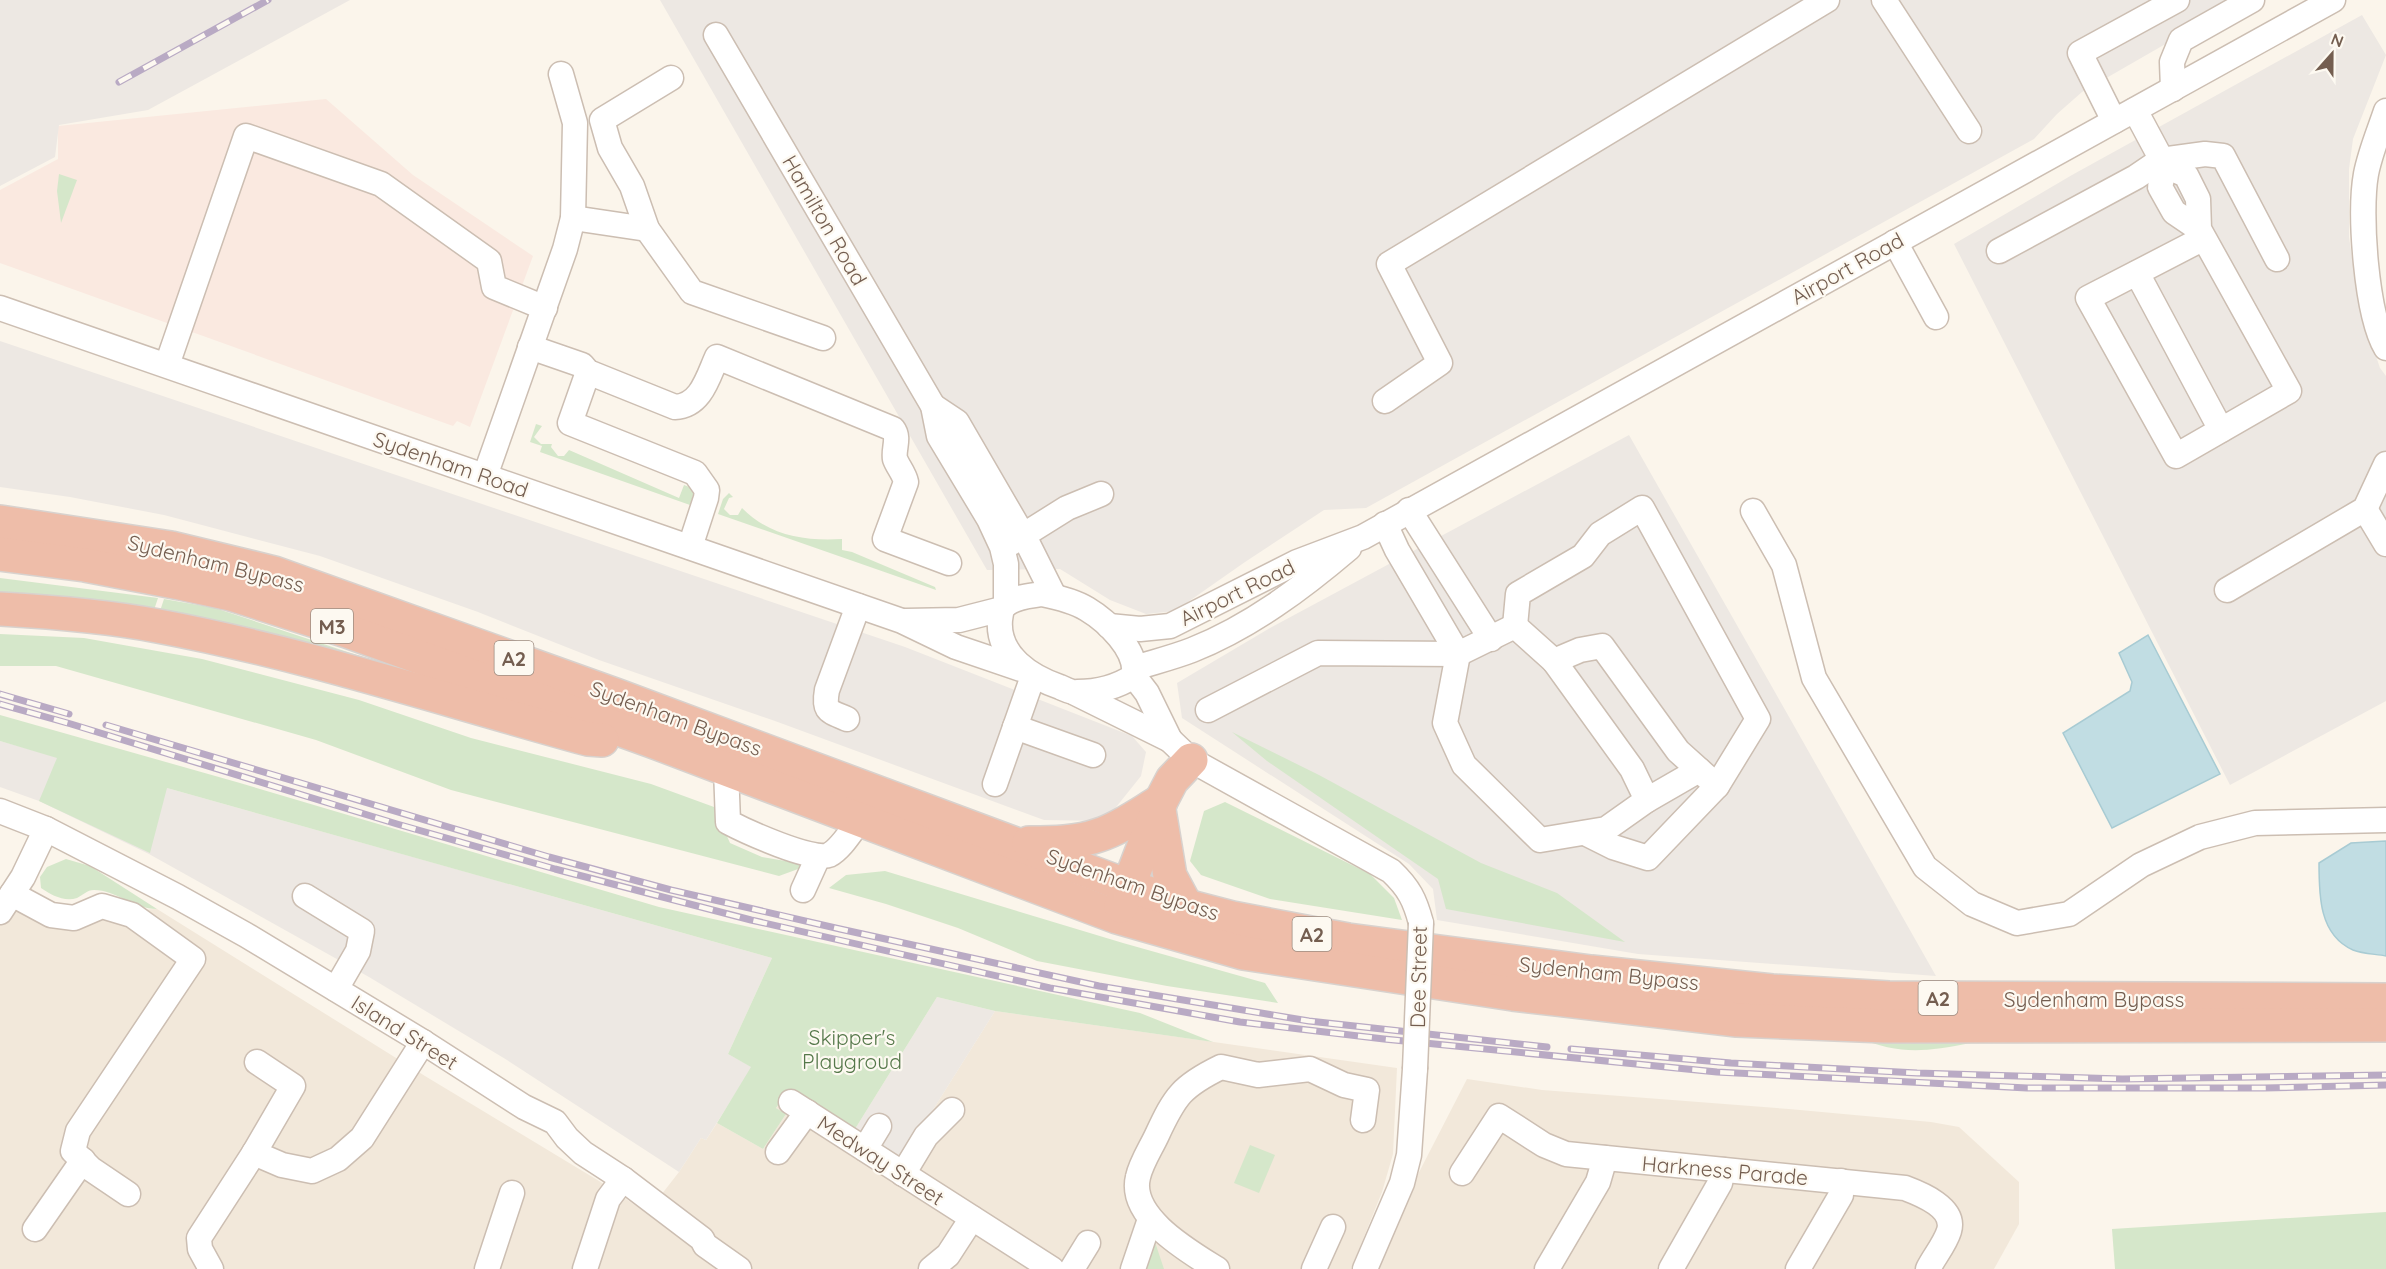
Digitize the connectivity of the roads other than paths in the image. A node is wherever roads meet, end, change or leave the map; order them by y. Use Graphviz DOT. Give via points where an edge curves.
graph roads {
  1 [pos="1827,0"];
  2 [pos="1884,0"];
  3 [pos="2177,0"];
  4 [pos="2252,0"];
  5 [pos="2333,0"];
  6 [pos="716,35"];
  7 [pos="561,74"];
  8 [pos="671,78"];
  9 [pos="2173,89"];
  10 [pos="2135,110"];
  11 [pos="2386,111"];
  12 [pos="2114,122"];
  13 [pos="1969,131"];
  14 [pos="2163,163"];
  15 [pos="573,218"];
  16 [pos="647,229"];
  17 [pos="2202,234"];
  18 [pos="1895,242"];
  19 [pos="1999,251"];
  20 [pos="2277,259"];
  21 [pos="2137,273"];
  22 [pos="0,308"];
  23 [pos="545,308"];
  24 [pos="1936,317"];
  25 [pos="823,338"];
  26 [pos="530,347"];
  27 [pos="2386,348"];
  28 [pos="167,365"];
  29 [pos="588,372"];
  30 [pos="1385,401"];
  31 [pos="2221,430"];
  32 [pos="2386,464"];
  33 [pos="485,476"];
  34 [pos="1101,494"];
  35 [pos="2365,509"];
  36 [pos="1409,510"];
  37 [pos="1753,512"];
  38 [pos="0,522"];
  39 [pos="1385,524"];
  40 [pos="1363,537"];
  41 [pos="1012,542"];
  42 [pos="2386,544"];
  43 [pos="690,547"];
  44 [pos="0,554"];
  45 [pos="949,563"];
  46 [pos="2227,590"];
  47 [pos="1054,596"];
  48 [pos="858,606"];
  49 [pos="1004,606"];
  50 [pos="0,609"];
  51 [pos="902,621"];
  52 [pos="1108,626"];
  53 [pos="1515,626"];
  54 [pos="1491,639"];
  55 [pos="1458,654"];
  56 [pos="1554,661"];
  57 [pos="1135,672"];
  58 [pos="1028,673"];
  59 [pos="1075,693"];
  60 [pos="1208,710"];
  61 [pos="848,719"];
  62 [pos="1015,727"];
  63 [pos="652,741"];
  64 [pos="1180,750"];
  65 [pos="1093,755"];
  66 [pos="726,769"];
  67 [pos="1708,778"];
  68 [pos="995,784"];
  69 [pos="1647,800"];
  70 [pos="1160,804"];
  71 [pos="0,811"];
  72 [pos="2386,819"];
  73 [pos="860,820"];
  74 [pos="46,829"];
  75 [pos="1585,833"];
  76 [pos="1015,844"];
  77 [pos="818,857"];
  78 [pos="1128,886"];
  79 [pos="804,890"];
  80 [pos="305,896"];
  81 [pos="6,903"];
  82 [pos="1186,906"];
  83 [pos="1117,917"];
  84 [pos="336,989"];
  85 [pos="2386,1000"];
  86 [pos="2386,1024"];
  87 [pos="423,1042"];
  88 [pos="257,1062"];
  89 [pos="952,1110"];
  90 [pos="1363,1120"];
  91 [pos="879,1126"];
  92 [pos="865,1149"];
  93 [pos="778,1152"];
  94 [pos="254,1153"];
  95 [pos="1605,1158"];
  96 [pos="83,1160"];
  97 [pos="1723,1170"];
  98 [pos="1462,1173"];
  99 [pos="903,1174"];
  100 [pos="623,1179"];
  101 [pos="1842,1181"];
  102 [pos="512,1193"];
  103 [pos="128,1194"];
  104 [pos="972,1218"];
  105 [pos="1150,1219"];
  106 [pos="1333,1227"];
  107 [pos="35,1229"];
  108 [pos="1088,1243"];
  109 [pos="211,1269"];
  110 [pos="487,1269"];
  111 [pos="585,1269"];
  112 [pos="739,1269"];
  113 [pos="931,1269"];
  114 [pos="1052,1269"];
  115 [pos="1072,1269"];
  116 [pos="1133,1269"];
  117 [pos="1217,1269"];
  118 [pos="1314,1269"];
  119 [pos="1365,1269"];
  120 [pos="1548,1269"];
  121 [pos="1671,1269"];
  122 [pos="1798,1269"];
  123 [pos="1928,1269"];
  1 -- 30 [label="street" via="1389,264 1440,363"];
  2 -- 13 [label="street"];
  3 -- 12 [label="street" via="2080,53"];
  4 -- 9 [label="street" via="2181,40 2172,62"];
  5 -- 9 [label="street, Airport Road"];
  6 -- 41 [label="street, Hamilton Road" via="933,406 957,422"];
  7 -- 15 [label="street" via="575,123"];
  8 -- 16 [label="street" via="602,120 610,148 632,186"];
  9 -- 10 [label="street, Airport Road"];
  10 -- 12 [label="street, Airport Road"];
  10 -- 14 [label="street"];
  11 -- 27 [label="street" via="2366,174 2363,225 2375,317"];
  12 -- 18 [label="street, Airport Road"];
  14 -- 17 [label="street" via="2186,174 2198,199"];
  14 -- 19 [label="street"];
  14 -- 20 [label="street" via="2205,154 2223,156"];
  15 -- 16 [label="street"];
  15 -- 23 [label="street"];
  16 -- 25 [label="street" via="692,292"];
  17 -- 21 [label="street"];
  17 -- 31 [label="street" via="2289,391"];
  18 -- 24 [label="street"];
  18 -- 36 [label="street, Airport Road"];
  21 -- 31 [label="street"];
  21 -- 31 [label="street" via="2088,298 2176,456"];
  22 -- 28 [label="street, Sydenham Road"];
  23 -- 26 [label="street"];
  23 -- 28 [label="street" via="494,287 489,261 381,184 246,136"];
  26 -- 29 [label="street" via="582,365"];
  26 -- 33 [label="street"];
  28 -- 33 [label="street, Sydenham Road"];
  29 -- 43 [label="street" via="570,423 695,473 707,490"];
  29 -- 45 [label="street" via="675,407 697,397 717,357 893,429 897,436 895,459 906,482 885,539"];
  32 -- 35 [label="street"];
  33 -- 43 [label="street, Sydenham Road"];
  34 -- 41 [label="street" via="1067,508"];
  35 -- 42 [label="street"];
  35 -- 46 [label="street"];
  36 -- 39 [label="street, Airport Road"];
  36 -- 54 [label="street"];
  37 -- 72 [label="street" via="1784,565 1814,678 1925,867 1972,904 2017,923 2069,914 2141,865 2200,837 2255,823"];
  38 -- 76 [label="highway, Sydenham Bypass / A2" via="171,548 274,573"];
  39 -- 40 [label="street, Airport Road"];
  39 -- 55 [label="street"];
  40 -- 52 [label="street, Airport Road" via="1297,562 1170,626"];
  40 -- 57 [label="street, Airport Road" via="1282,601 1193,649"];
  41 -- 47 [label="street, Hamilton Road"];
  41 -- 49 [label="street, Hamilton Road" via="1006,564"];
  43 -- 48 [label="street, Sydenham Road"];
  44 -- 63 [label="highway, M3" via="85,565 231,594 446,665"];
  47 -- 49 [label="street" via="1019,597"];
  47 -- 52 [label="street" via="1087,609"];
  48 -- 51 [label="street, Sydenham Road"];
  48 -- 61 [label="street" via="825,704 828,711"];
  49 -- 51 [label="street, Sydenham Road" via="959,620"];
  49 -- 58 [label="street" via="1002,638 1012,657"];
  50 -- 63 [label="highway, A2" via="157,626 267,650 588,740"];
  51 -- 58 [label="street, Sydenham Road" via="956,647"];
  52 -- 57 [label="street" via="1126,647"];
  53 -- 54 [label="street"];
  53 -- 56 [label="street"];
  53 -- 67 [label="street" via="1518,594 1583,556 1600,534 1642,508 1758,719"];
  54 -- 55 [label="street"];
  55 -- 60 [label="street" via="1318,653"];
  55 -- 75 [label="street" via="1445,723 1464,765 1540,840"];
  56 -- 67 [label="street" via="1602,646 1678,752"];
  56 -- 69 [label="street" via="1632,769"];
  57 -- 59 [label="street" via="1119,685"];
  57 -- 64 [label="street"];
  58 -- 59 [label="street"];
  58 -- 62 [label="street"];
  59 -- 64 [label="street, Dee Street"];
  62 -- 65 [label="street"];
  62 -- 68 [label="street"];
  63 -- 66 [label="highway, Sydenham Bypass / A2"];
  64 -- 70 [label="highway"];
  64 -- 119 [label="street, Dee Street, bridge" via="1392,871 1416,903 1421,923 1407,1164"];
  66 -- 73 [label="highway, Sydenham Bypass / A2"];
  66 -- 77 [label="street" via="728,822"];
  67 -- 69 [label="street"];
  67 -- 75 [label="street" via="1648,858"];
  69 -- 75 [label="street" via="1606,829"];
  70 -- 76 [label="highway" via="1099,836"];
  70 -- 78 [label="highway"];
  70 -- 82 [label="highway" via="1170,876"];
  71 -- 74 [label="street, Island Street"];
  73 -- 77 [label="street" via="830,854"];
  73 -- 83 [label="highway, Sydenham Bypass / A2"];
  74 -- 81 [label="street"];
  74 -- 84 [label="street, Island Street" via="178,897"];
  76 -- 78 [label="highway, Sydenham Bypass / A2"];
  77 -- 79 [label="street"];
  78 -- 82 [label="highway, Sydenham Bypass / A2"];
  78 -- 83 [label="highway"];
  80 -- 84 [label="street" via="362,931 358,951"];
  81 -- 96 [label="street" via="74,918 102,906 132,915 193,958 78,1131 73,1150"];
  82 -- 85 [label="highway, Sydenham Bypass / A2" via="1281,928 1427,952 1772,991 1889,998"];
  83 -- 86 [label="highway, Sydenham Bypass / A2" via="1212,946 1320,966 1524,996 1737,1020 1885,1026"];
  84 -- 87 [label="street, Island Street"];
  87 -- 94 [label="street" via="362,1138 338,1159 312,1171 282,1166"];
  87 -- 100 [label="street, Island Street" via="555,1122 583,1154"];
  88 -- 94 [label="street" via="293,1086"];
  89 -- 99 [label="street" via="926,1136"];
  90 -- 105 [label="street" via="1367,1090 1310,1070 1258,1075 1221,1067 1185,1087 1162,1123 1137,1178"];
  91 -- 92 [label="street"];
  92 -- 93 [label="street, Medway Street" via="799,1107"];
  92 -- 99 [label="street, Medway Street"];
  94 -- 109 [label="street" via="199,1238 200,1249"];
  95 -- 97 [label="street, Harkness Parade"];
  95 -- 98 [label="street, Harkness Parade" via="1566,1154 1544,1145 1499,1116"];
  95 -- 120 [label="street" via="1598,1182"];
  96 -- 103 [label="street"];
  96 -- 107 [label="street"];
  97 -- 101 [label="street, Harkness Parade"];
  97 -- 121 [label="street" via="1720,1184"];
  99 -- 104 [label="street, Medway Street"];
  100 -- 111 [label="street" via="609,1199"];
  100 -- 112 [label="street, Island Street"];
  101 -- 122 [label="street" via="1841,1195"];
  101 -- 123 [label="street, Harkness Parade" via="1905,1188 1941,1207 1950,1229"];
  102 -- 110 [label="street"];
  104 -- 113 [label="street" via="948,1255"];
  104 -- 114 [label="street, Medway Street"];
  105 -- 116 [label="street"];
  105 -- 117 [label="street" via="1176,1244"];
  106 -- 118 [label="street"];
  108 -- 115 [label="street"];
}
